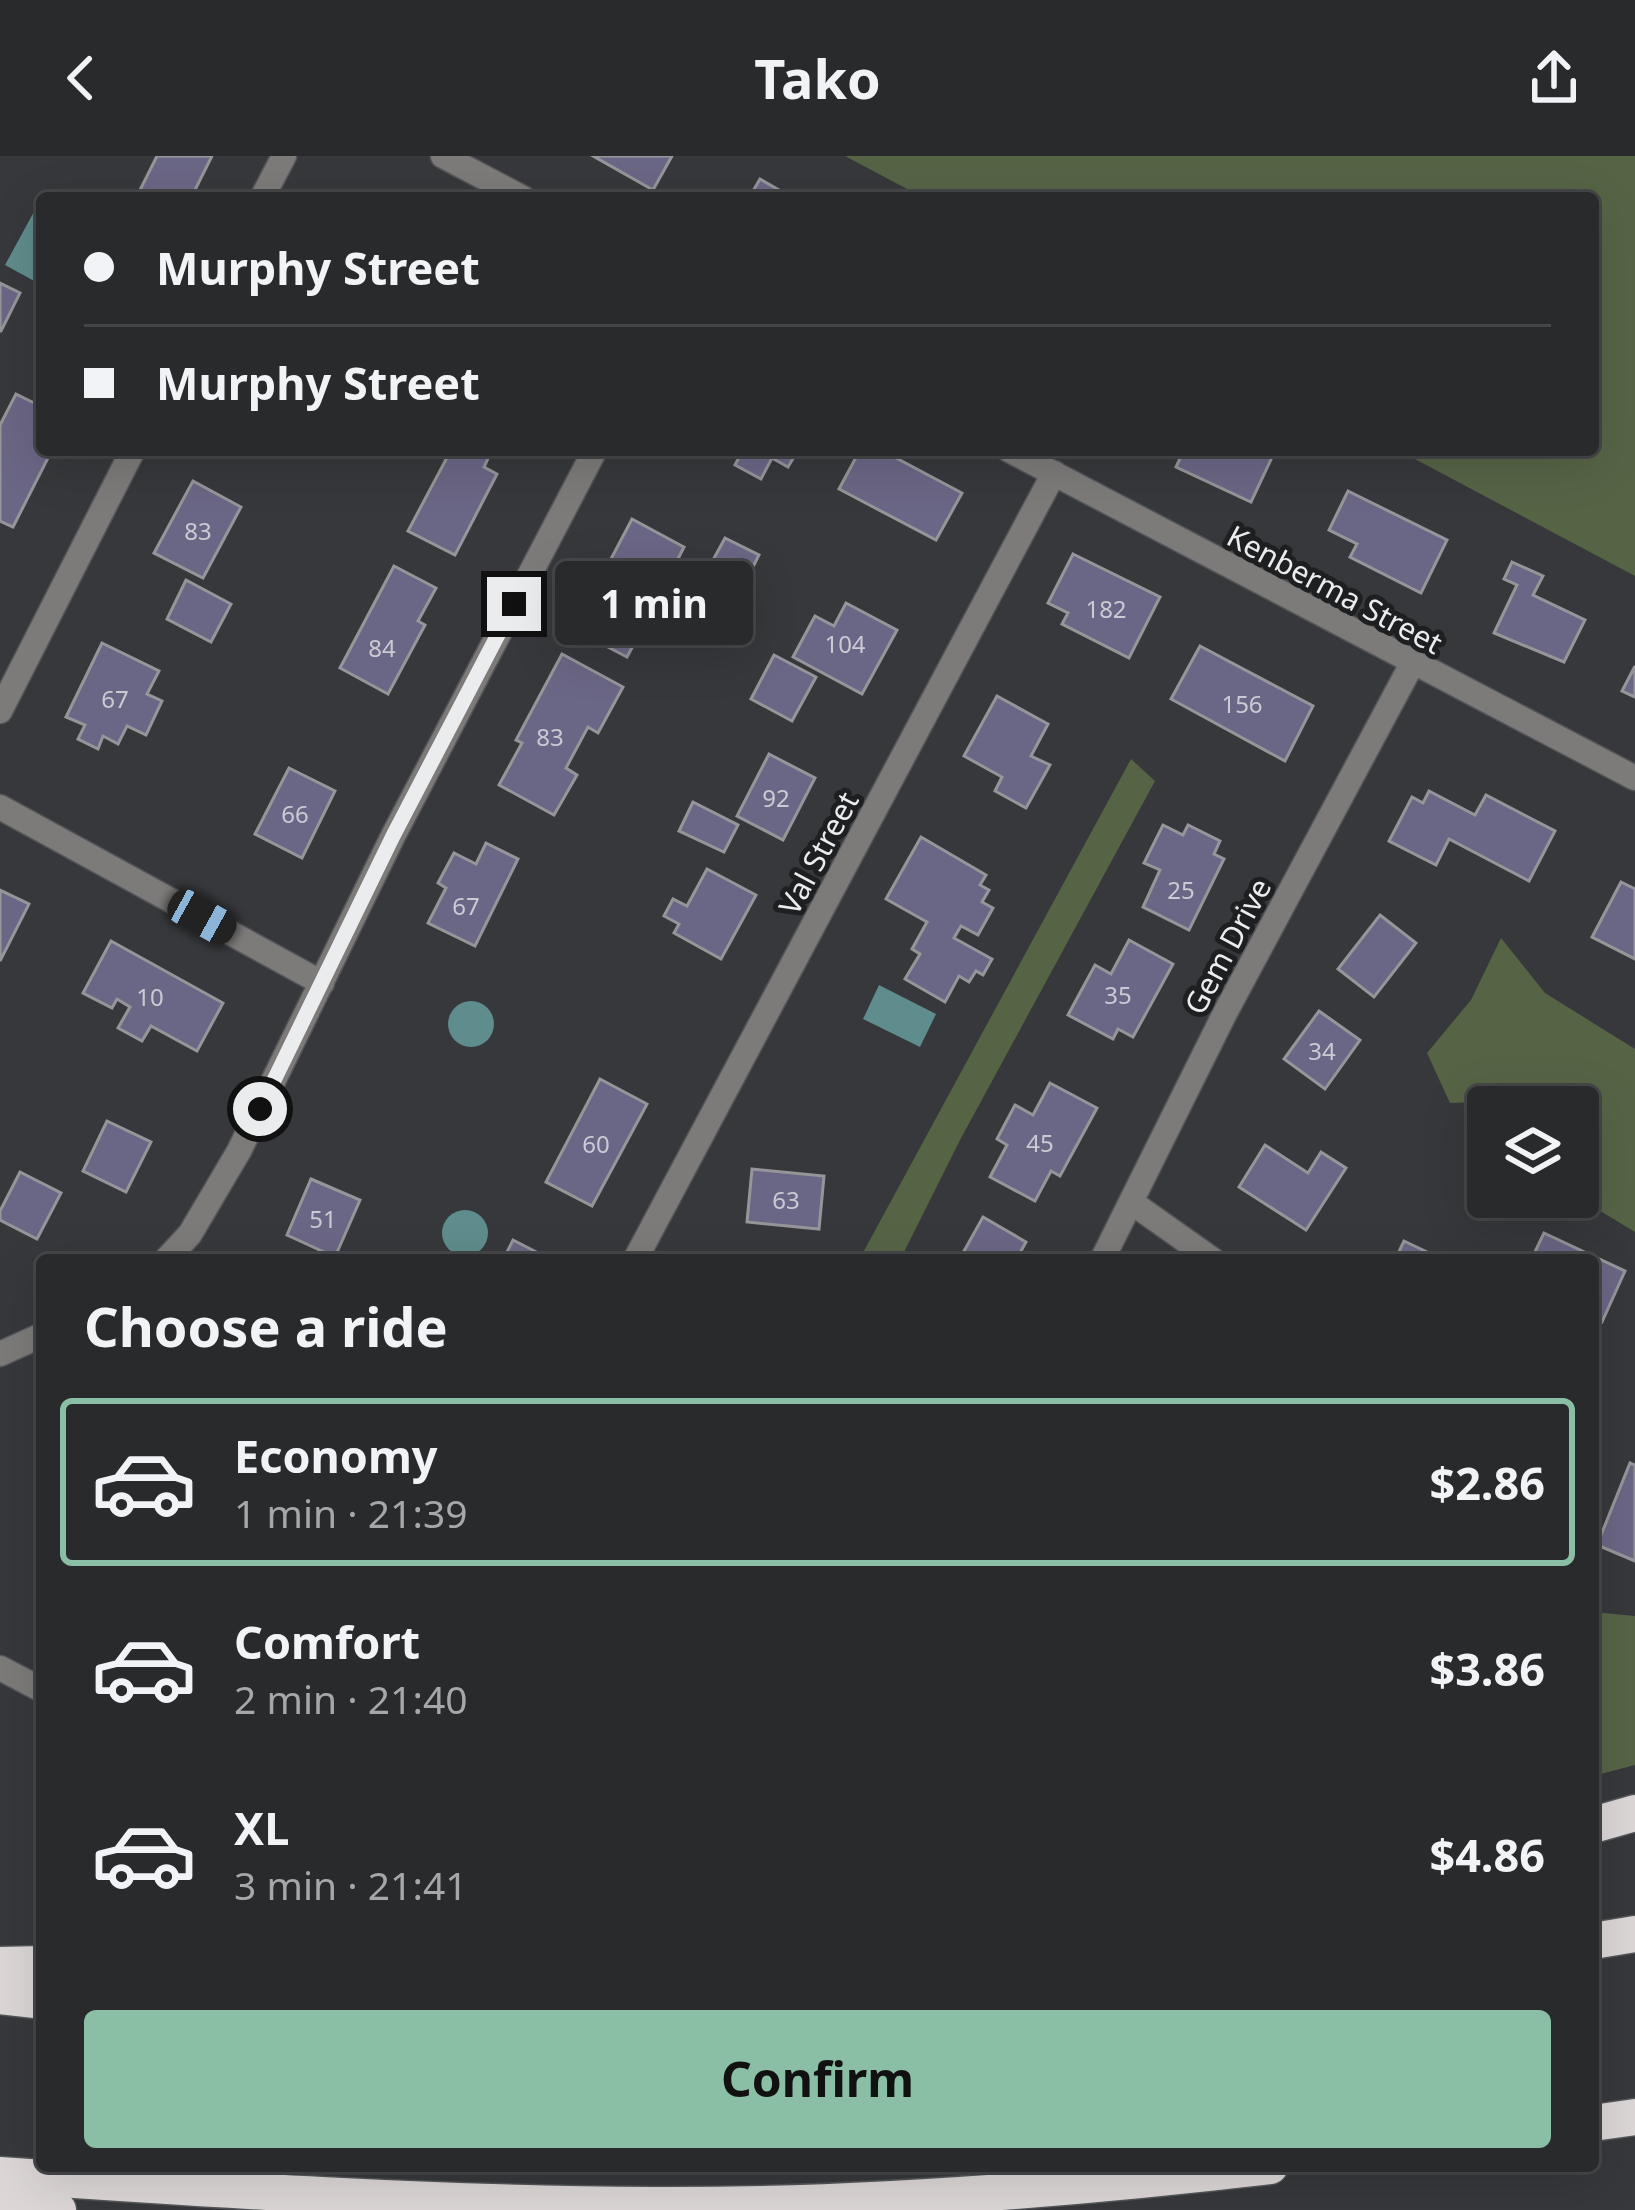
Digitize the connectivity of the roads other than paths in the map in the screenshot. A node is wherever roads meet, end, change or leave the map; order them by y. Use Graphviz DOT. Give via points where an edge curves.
graph roads {
  1 [pos="284,156"];
  2 [pos="443,156"];
  3 [pos="265,192"];
  4 [pos="512,192"];
  5 [pos="131,456"];
  6 [pos="592,456"];
  7 [pos="1021,456"];
  8 [pos="1054,473"];
  9 [pos="1412,664"];
  10 [pos="0,711"];
  11 [pos="1635,778"];
  12 [pos="0,807"];
  13 [pos="322,983"];
  14 [pos="1131,1202"];
  15 [pos="172,1254"];
  16 [pos="638,1254"];
  17 [pos="1105,1254"];
  18 [pos="1205,1254"];
  19 [pos="36,1337"];
  20 [pos="0,1354"];
  21 [pos="0,1668"];
  22 [pos="36,1687"];
  23 [pos="1635,1814"];
  24 [pos="1599,1823"];
  25 [pos="1635,1934"];
  26 [pos="1599,1939"];
  27 [pos="36,1964"];
  28 [pos="0,1965"];
  29 [pos="0,1996"];
  30 [pos="36,2001"];
  31 [pos="1635,2116"];
  32 [pos="1599,2122"];
  33 [pos="1221,2172"];
  34 [pos="0,2176"];
  35 [pos="0,2196"];
  36 [pos="58,2210"];
  1 -- 3 [label="street"];
  2 -- 4 [label="street"];
  5 -- 10 [label="street"];
  6 -- 13 [label="street"];
  7 -- 8 [label="street, Kenberma Street"];
  8 -- 9 [label="street, Kenberma Street"];
  8 -- 16 [label="street, Val Street"];
  9 -- 11 [label="street, Kenberma Street"];
  9 -- 14 [label="street, Gem Drive"];
  12 -- 13 [label="street"];
  13 -- 15 [label="street" via="217,1192"];
  14 -- 17 [label="street, Gem Drive"];
  14 -- 18 [label="street"];
  19 -- 20 [label="street"];
  21 -- 22 [label="street"];
  23 -- 24 [label="highway"];
  25 -- 26 [label="highway"];
  27 -- 28 [label="highway"];
  29 -- 30 [label="highway"];
  31 -- 32 [label="highway"];
  33 -- 34 [label="highway" via="874,2200 655,2205"];
  35 -- 36 [label="highway"];
}
